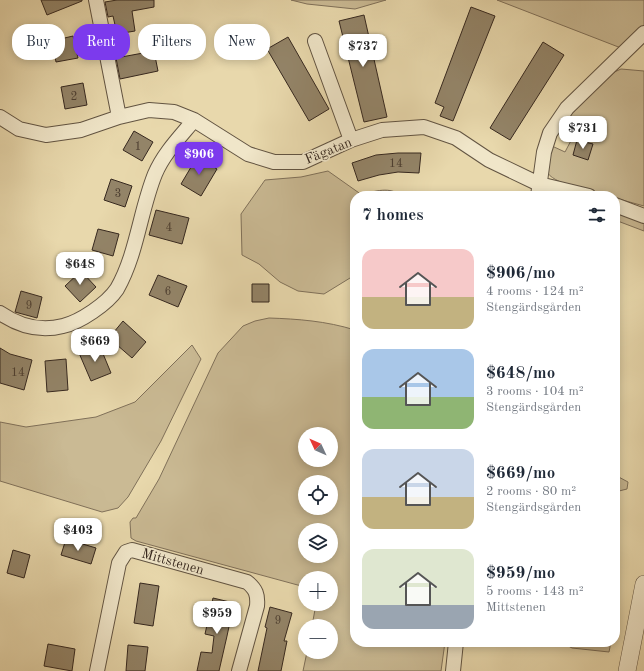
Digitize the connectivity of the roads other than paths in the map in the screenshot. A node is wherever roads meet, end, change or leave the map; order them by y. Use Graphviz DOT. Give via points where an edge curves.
graph roads {
  1 [pos="96,0"];
  2 [pos="644,33"];
  3 [pos="315,41"];
  4 [pos="119,117"];
  5 [pos="194,120"];
  6 [pos="1,121"];
  7 [pos="351,140"];
  8 [pos="538,190"];
  9 [pos="620,207"];
  10 [pos="644,216"];
  11 [pos="0,313"];
  12 [pos="644,584"];
  13 [pos="455,647"];
  14 [pos="97,671"];
  15 [pos="239,671"];
  16 [pos="453,671"];
  17 [pos="627,671"];
  1 -- 4 [label="street"];
  2 -- 8 [label="street" via="567,108 550,133"];
  3 -- 7 [label="street"];
  4 -- 5 [label="street, Fägatan" via="149,110 174,112"];
  4 -- 6 [label="street, Fägatan" via="81,130 46,135 19,129"];
  5 -- 7 [label="street, Fägatan" via="248,154 274,162 303,162"];
  5 -- 11 [label="street" via="165,155 155,174 124,271 116,290 109,298 90,314 70,325 52,329 32,328 16,323"];
  7 -- 8 [label="street, Fägatan" via="382,130 424,127 456,138"];
  9 -- 10 [label="street"];
  12 -- 17 [label="street"];
  13 -- 16 [label="street"];
  14 -- 15 [label="street, Mittstenen" via="119,563 126,552 132,550 247,582 255,588 258,596 257,606"];
}
